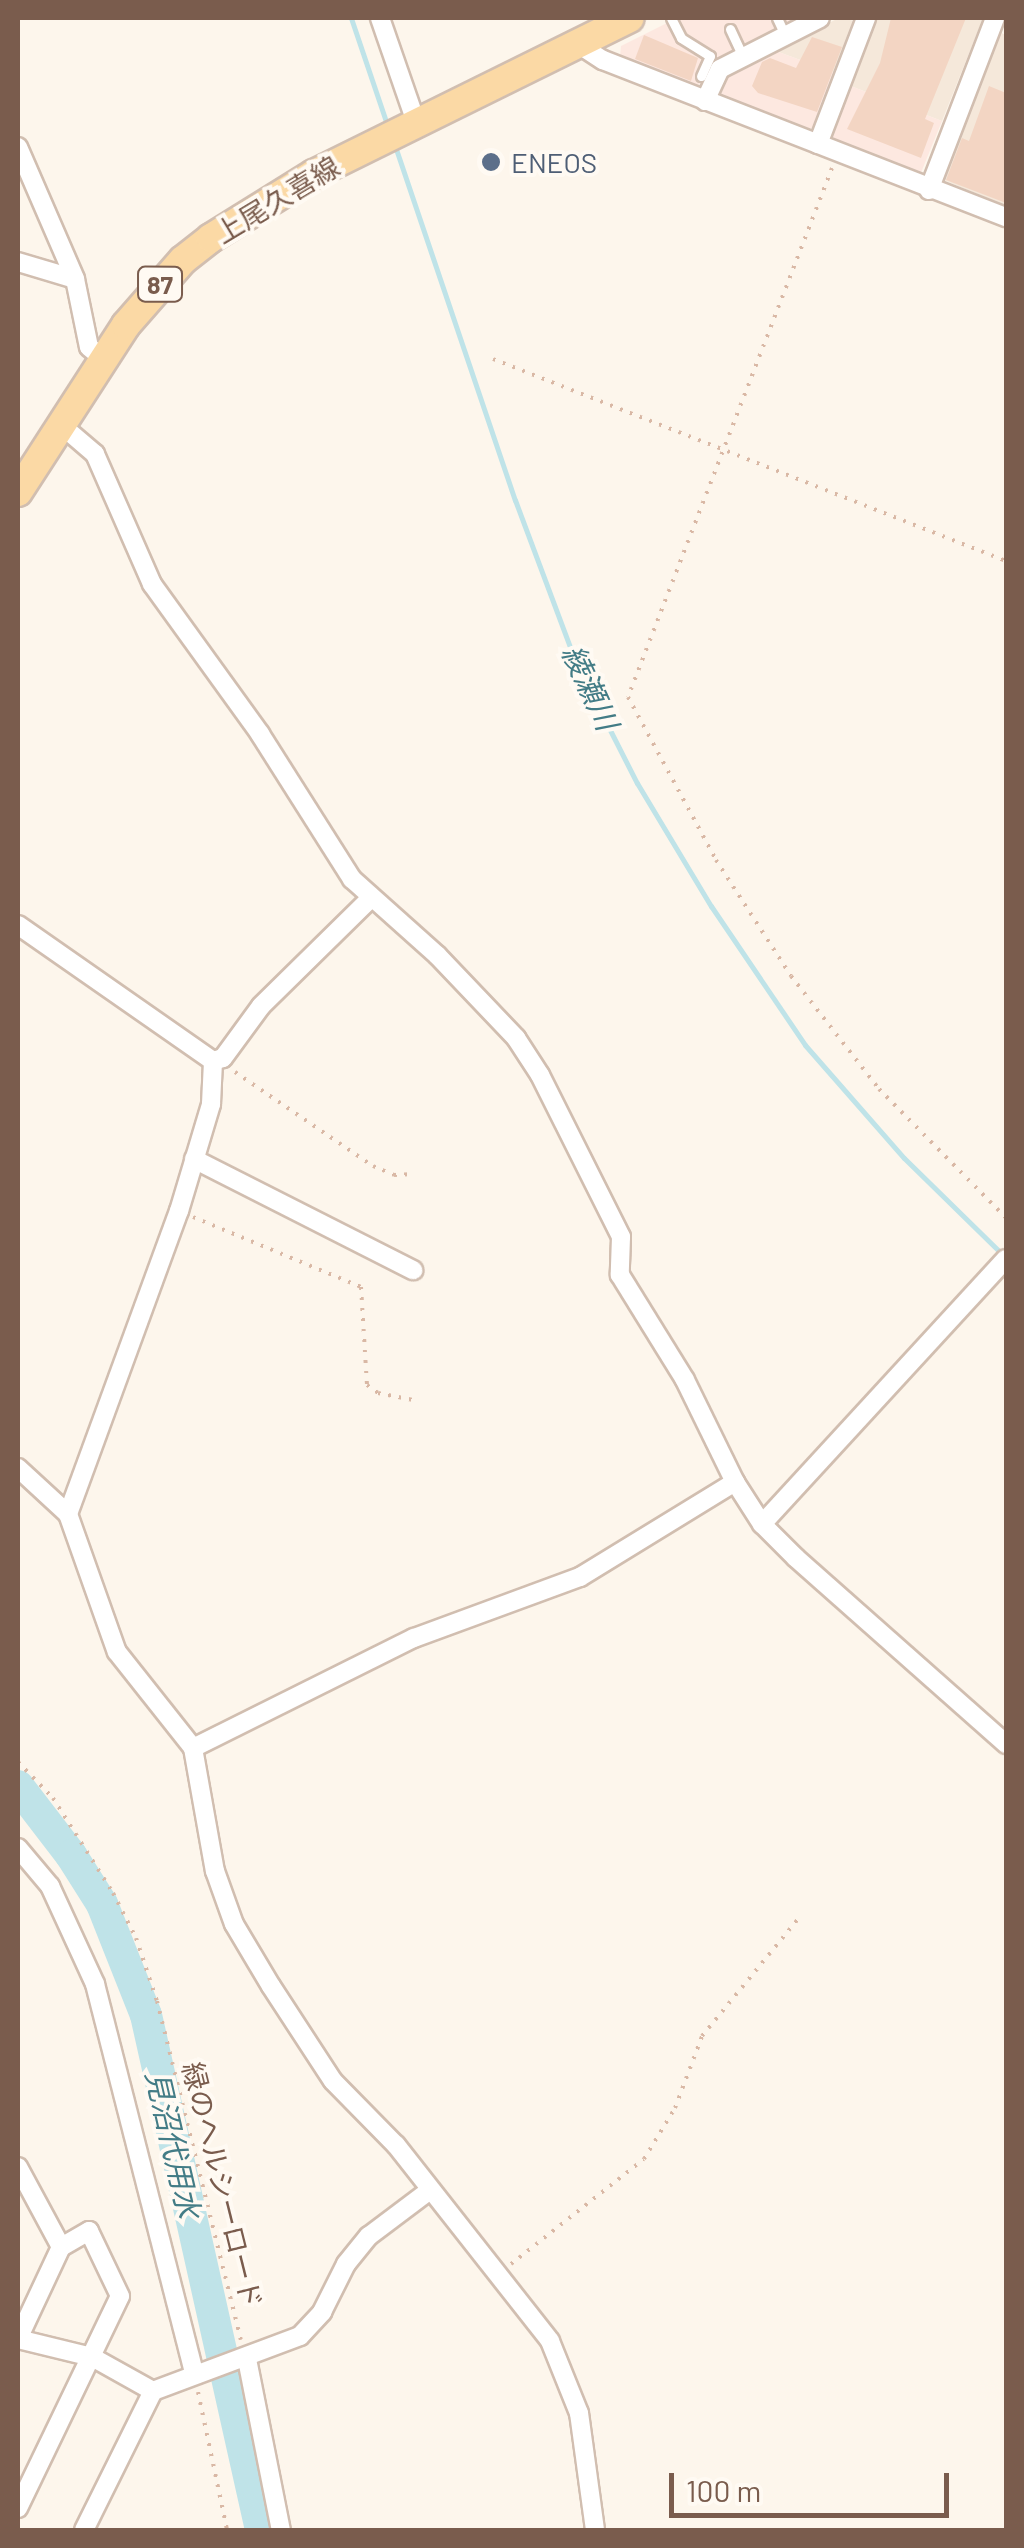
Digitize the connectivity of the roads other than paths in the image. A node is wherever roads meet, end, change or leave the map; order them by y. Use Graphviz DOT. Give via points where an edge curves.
graph roads {
  1 [pos="380,18"];
  2 [pos="629,18"];
  3 [pos="672,18"];
  4 [pos="777,18"];
  5 [pos="820,18"];
  6 [pos="866,18"];
  7 [pos="998,24"];
  8 [pos="730,29"];
  9 [pos="786,36"];
  10 [pos="578,44"];
  11 [pos="743,58"];
  12 [pos="701,76"];
  13 [pos="705,102"];
  14 [pos="414,123"];
  15 [pos="818,144"];
  16 [pos="18,147"];
  17 [pos="930,190"];
  18 [pos="1006,217"];
  19 [pos="18,262"];
  20 [pos="75,279"];
  21 [pos="102,358"];
  22 [pos="60,424"];
  23 [pos="18,492"];
  24 [pos="370,899"];
  25 [pos="18,925"];
  26 [pos="218,1060"];
  27 [pos="194,1159"];
  28 [pos="1006,1259"];
  29 [pos="414,1270"];
  30 [pos="18,1468"];
  31 [pos="735,1482"];
  32 [pos="68,1514"];
  33 [pos="762,1524"];
  34 [pos="1006,1744"];
  35 [pos="194,1748"];
  36 [pos="18,1848"];
  37 [pos="18,2169"];
  38 [pos="430,2190"];
  39 [pos="61,2246"];
  40 [pos="18,2339"];
  41 [pos="92,2357"];
  42 [pos="242,2361"];
  43 [pos="194,2373"];
  44 [pos="153,2391"];
  45 [pos="18,2508"];
  46 [pos="84,2530"];
  47 [pos="281,2530"];
  48 [pos="596,2530"];
  1 -- 14 [label="street"];
  2 -- 10 [label="main road, 上尾久喜線 / 87"];
  3 -- 12 [label="lane" via="680,38 710,56"];
  4 -- 9 [label="lane"];
  5 -- 9 [label="street"];
  6 -- 15 [label="street"];
  7 -- 17 [label="street"];
  8 -- 11 [label="lane"];
  9 -- 11 [label="street"];
  10 -- 13 [label="street"];
  10 -- 14 [label="main road, 上尾久喜線 / 87"];
  11 -- 13 [label="street" via="720,69"];
  13 -- 15 [label="street"];
  14 -- 21 [label="main road, 上尾久喜線 / 87" via="276,195 211,238 155,290"];
  15 -- 17 [label="street"];
  16 -- 20 [label="street"];
  17 -- 18 [label="street"];
  19 -- 20 [label="street"];
  20 -- 21 [label="street" via="89,347"];
  21 -- 22 [label="main road, 上尾久喜線 / 87"];
  22 -- 23 [label="main road, 上尾久喜線 / 87"];
  22 -- 24 [label="street" via="95,454 152,584"];
  24 -- 26 [label="street" via="260,1006"];
  24 -- 31 [label="street" via="477,996 540,1076 621,1236 620,1275 685,1380"];
  25 -- 26 [label="street"];
  26 -- 27 [label="street"];
  27 -- 29 [label="street"];
  27 -- 32 [label="street"];
  28 -- 33 [label="street"];
  30 -- 32 [label="street"];
  31 -- 33 [label="street"];
  31 -- 35 [label="street" via="580,1577 414,1638"];
  32 -- 35 [label="street" via="117,1652"];
  33 -- 34 [label="street"];
  35 -- 38 [label="street" via="215,1871 234,1924 333,2082"];
  36 -- 43 [label="street" via="50,1886 95,1984"];
  37 -- 39 [label="street"];
  38 -- 42 [label="street" via="369,2236 300,2336"];
  38 -- 48 [label="street" via="550,2340 579,2413"];
  39 -- 40 [label="street"];
  39 -- 41 [label="street" via="89,2231 120,2296"];
  40 -- 41 [label="street"];
  41 -- 44 [label="street"];
  41 -- 45 [label="street"];
  42 -- 43 [label="street"];
  42 -- 47 [label="street"];
  43 -- 44 [label="street"];
  44 -- 46 [label="street"];
}
